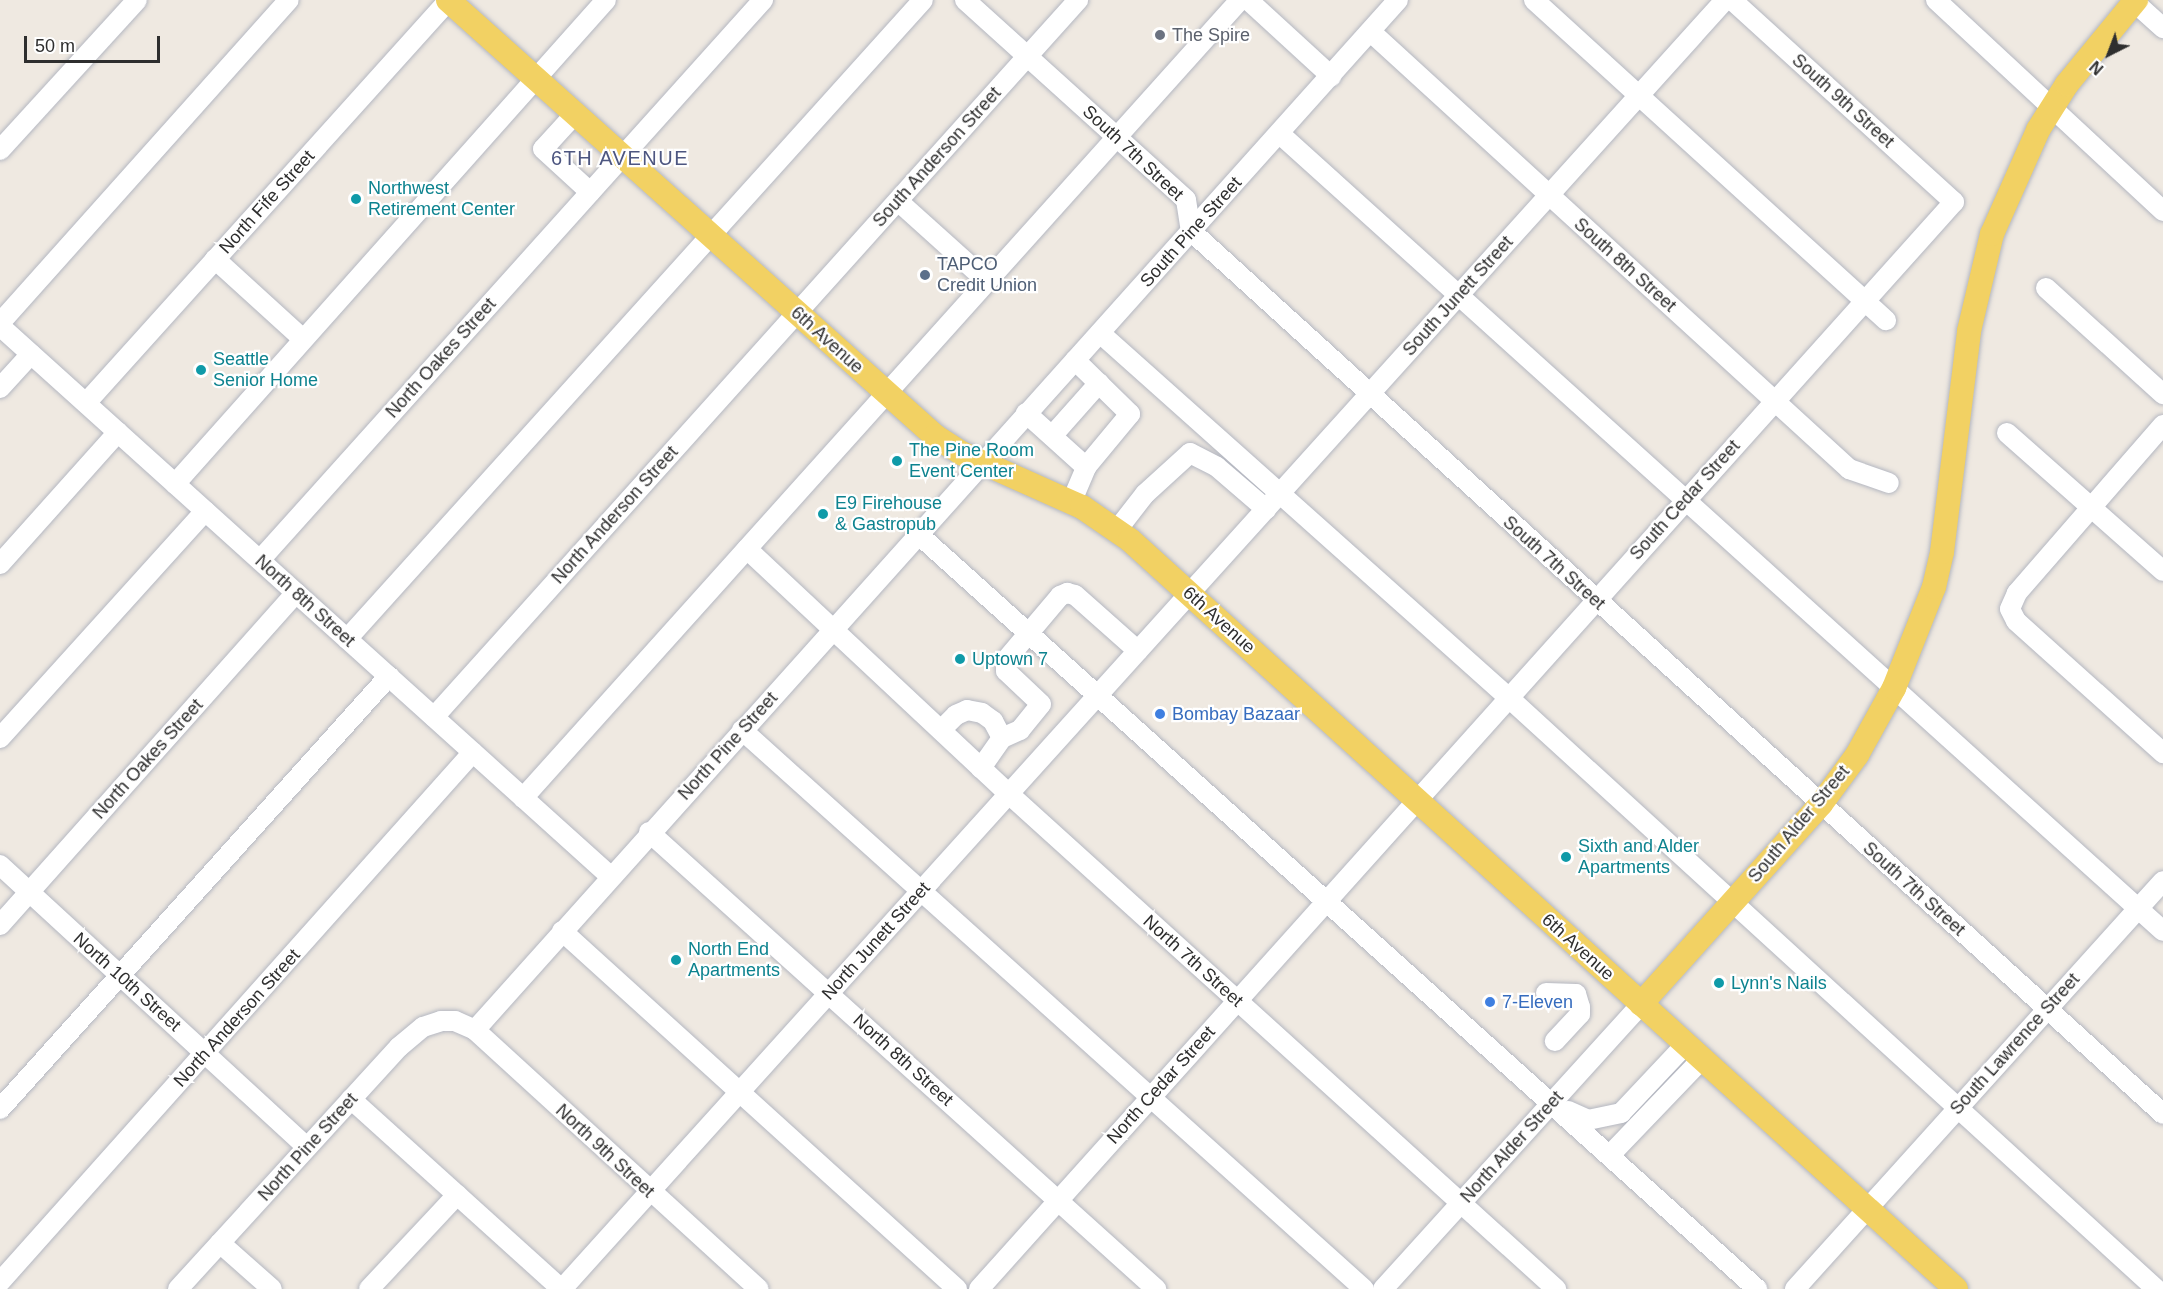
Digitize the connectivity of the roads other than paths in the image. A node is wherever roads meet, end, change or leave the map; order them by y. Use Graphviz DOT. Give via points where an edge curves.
graph roads {
  1 [pos="137,0"];
  2 [pos="289,0"];
  3 [pos="448,0"];
  4 [pos="606,0"];
  5 [pos="763,0"];
  6 [pos="923,0"];
  7 [pos="965,0"];
  8 [pos="1078,0"];
  9 [pos="1240,0"];
  10 [pos="1248,0"];
  11 [pos="1398,0"];
  12 [pos="1534,0"];
  13 [pos="1725,0"];
  14 [pos="1732,0"];
  15 [pos="1936,0"];
  16 [pos="2134,1"];
  17 [pos="2163,28"];
  18 [pos="1371,32"];
  19 [pos="1028,56"];
  20 [pos="1330,76"];
  21 [pos="536,78"];
  22 [pos="1639,95"];
  23 [pos="2054,105"];
  24 [pos="575,114"];
  25 [pos="1280,134"];
  26 [pos="1116,136"];
  27 [pos="0,150"];
  28 [pos="622,157"];
  29 [pos="590,192"];
  30 [pos="1548,196"];
  31 [pos="898,201"];
  32 [pos="1954,201"];
  33 [pos="2163,211"];
  34 [pos="1191,231"];
  35 [pos="710,235"];
  36 [pos="215,259"];
  37 [pos="987,281"];
  38 [pos="2046,288"];
  39 [pos="1459,295"];
  40 [pos="1864,301"];
  41 [pos="797,313"];
  42 [pos="1886,320"];
  43 [pos="0,324"];
  44 [pos="1100,333"];
  45 [pos="303,339"];
  46 [pos="32,354"];
  47 [pos="1075,360"];
  48 [pos="1099,383"];
  49 [pos="0,388"];
  50 [pos="886,393"];
  51 [pos="2163,394"];
  52 [pos="1368,395"];
  53 [pos="1774,400"];
  54 [pos="86,403"];
  55 [pos="1026,414"];
  56 [pos="2163,425"];
  57 [pos="118,432"];
  58 [pos="2007,433"];
  59 [pos="1052,436"];
  60 [pos="982,462"];
  61 [pos="1086,467"];
  62 [pos="175,483"];
  63 [pos="1888,483"];
  64 [pos="1281,492"];
  65 [pos="1686,500"];
  66 [pos="1071,503"];
  67 [pos="2090,507"];
  68 [pos="1266,508"];
  69 [pos="205,511"];
  70 [pos="1117,530"];
  71 [pos="918,534"];
  72 [pos="747,549"];
  73 [pos="260,560"];
  74 [pos="0,564"];
  75 [pos="2163,571"];
  76 [pos="296,593"];
  77 [pos="1190,593"];
  78 [pos="1596,600"];
  79 [pos="834,629"];
  80 [pos="1028,633"];
  81 [pos="347,639"];
  82 [pos="1138,651"];
  83 [pos="389,676"];
  84 [pos="1894,688"];
  85 [pos="1098,695"];
  86 [pos="1508,697"];
  87 [pos="434,717"];
  88 [pos="742,730"];
  89 [pos="941,730"];
  90 [pos="0,738"];
  91 [pos="1002,738"];
  92 [pos="473,753"];
  93 [pos="2163,753"];
  94 [pos="981,768"];
  95 [pos="1009,794"];
  96 [pos="523,798"];
  97 [pos="1416,801"];
  98 [pos="1821,804"];
  99 [pos="649,832"];
  100 [pos="0,865"];
  101 [pos="610,876"];
  102 [pos="2163,881"];
  103 [pos="921,891"];
  104 [pos="30,892"];
  105 [pos="1327,900"];
  106 [pos="1733,901"];
  107 [pos="2138,909"];
  108 [pos="0,925"];
  109 [pos="562,931"];
  110 [pos="2163,932"];
  111 [pos="120,975"];
  112 [pos="828,993"];
  113 [pos="1546,993"];
  114 [pos="1237,1001"];
  115 [pos="1641,1004"];
  116 [pos="2047,1009"];
  117 [pos="447,1021"];
  118 [pos="475,1030"];
  119 [pos="1555,1041"];
  120 [pos="1694,1052"];
  121 [pos="206,1053"];
  122 [pos="740,1092"];
  123 [pos="1151,1097"];
  124 [pos="351,1100"];
  125 [pos="1551,1103"];
  126 [pos="1959,1107"];
  127 [pos="0,1109"];
  128 [pos="2163,1114"];
  129 [pos="307,1147"];
  130 [pos="1610,1155"];
  131 [pos="649,1192"];
  132 [pos="457,1195"];
  133 [pos="1058,1201"];
  134 [pos="1461,1203"];
  135 [pos="1868,1208"];
  136 [pos="220,1243"];
  137 [pos="0,1282"];
  138 [pos="178,1289"];
  139 [pos="272,1289"];
  140 [pos="369,1289"];
  141 [pos="562,1289"];
  142 [pos="759,1289"];
  143 [pos="957,1289"];
  144 [pos="979,1289"];
  145 [pos="1156,1289"];
  146 [pos="1364,1289"];
  147 [pos="1383,1289"];
  148 [pos="1556,1289"];
  149 [pos="1757,1289"];
  150 [pos="1795,1289"];
  151 [pos="1956,1289"];
  152 [pos="2156,1289"];
  1 -- 27 [label="street"];
  2 -- 43 [label="street"];
  3 -- 21 [label="main road, 6th Avenue"];
  3 -- 36 [label="street, North Fife Street"];
  4 -- 21 [label="street"];
  5 -- 28 [label="street, North Oakes Street"];
  6 -- 35 [label="street"];
  7 -- 19 [label="street, South 7th Street"];
  8 -- 19 [label="street, South Anderson Street"];
  9 -- 26 [label="street"];
  10 -- 20 [label="street"];
  11 -- 18 [label="street, South Pine Street"];
  12 -- 22 [label="street"];
  13 -- 22 [label="street, South Junett Street"];
  14 -- 32 [label="street, South 9th Street"];
  15 -- 23 [label="street"];
  16 -- 17 [label="street"];
  16 -- 23 [label="main road"];
  18 -- 20 [label="street, South Pine Street"];
  18 -- 30 [label="street, South 8th Street"];
  19 -- 26 [label="street, South 7th Street"];
  19 -- 31 [label="street, South Anderson Street"];
  20 -- 25 [label="street, South Pine Street"];
  21 -- 24 [label="main road, 6th Avenue"];
  21 -- 45 [label="street"];
  22 -- 30 [label="street, South Junett Street"];
  22 -- 40 [label="street"];
  23 -- 33 [label="street" via="2072,128"];
  23 -- 84 [label="main road, South Alder Street" via="2010,187 1982,269 1969,331 1942,552 1930,597"];
  24 -- 28 [label="main road, 6th Avenue"];
  24 -- 29 [label="street" via="543,149"];
  25 -- 34 [label="street, South Pine Street"];
  25 -- 39 [label="street"];
  26 -- 34 [label="street, South 7th Street" via="1186,200"];
  26 -- 37 [label="street"];
  28 -- 29 [label="street, North Oakes Street"];
  28 -- 35 [label="main road, 6th Avenue"];
  29 -- 73 [label="street, North Oakes Street"];
  30 -- 39 [label="street, South Junett Street"];
  30 -- 53 [label="street, South 8th Street"];
  31 -- 37 [label="street"];
  31 -- 41 [label="street, South Anderson Street"];
  32 -- 40 [label="street, South Cedar Street"];
  34 -- 44 [label="street, South Pine Street"];
  34 -- 52 [label="street, South 7th Street"];
  35 -- 41 [label="main road, 6th Avenue"];
  35 -- 81 [label="street"];
  36 -- 45 [label="street"];
  36 -- 54 [label="street, North Fife Street"];
  37 -- 50 [label="street"];
  38 -- 51 [label="street"];
  39 -- 52 [label="street, South Junett Street"];
  39 -- 65 [label="street"];
  40 -- 42 [label="street"];
  40 -- 53 [label="street, South Cedar Street"];
  41 -- 50 [label="main road, 6th Avenue"];
  41 -- 87 [label="street, North Anderson Street"];
  43 -- 46 [label="street, North 8th Street"];
  44 -- 47 [label="street, South Pine Street"];
  44 -- 64 [label="street"];
  45 -- 62 [label="street"];
  46 -- 49 [label="street"];
  46 -- 54 [label="street, North 8th Street"];
  47 -- 48 [label="street"];
  47 -- 55 [label="street, South Pine Street"];
  48 -- 59 [label="street"];
  48 -- 61 [label="street" via="1130,414"];
  50 -- 60 [label="main road, 6th Avenue" via="945,443"];
  50 -- 72 [label="street"];
  52 -- 64 [label="street, South Junett Street"];
  52 -- 78 [label="street, South 7th Street"];
  53 -- 63 [label="street, South 8th Street" via="1849,469"];
  53 -- 65 [label="street, South Cedar Street"];
  54 -- 57 [label="street, North 8th Street"];
  55 -- 59 [label="street"];
  55 -- 60 [label="street, South Pine Street"];
  56 -- 67 [label="street"];
  57 -- 62 [label="street, North 8th Street"];
  57 -- 74 [label="street"];
  58 -- 67 [label="street"];
  59 -- 61 [label="street"];
  60 -- 66 [label="main road, 6th Avenue"];
  60 -- 71 [label="street, North Pine Street"];
  61 -- 66 [label="street"];
  62 -- 69 [label="street, North 8th Street"];
  64 -- 68 [label="street, South Junett Street"];
  64 -- 86 [label="street"];
  65 -- 78 [label="street, South Cedar Street"];
  65 -- 84 [label="street"];
  66 -- 70 [label="main road, 6th Avenue"];
  67 -- 75 [label="street"];
  67 -- 93 [label="street" via="2017,593 2010,609 2016,621"];
  68 -- 70 [label="street" via="1217,467 1190,453 1144,494"];
  68 -- 77 [label="street, South Junett Street"];
  69 -- 73 [label="street, North 8th Street"];
  69 -- 90 [label="street"];
  70 -- 77 [label="main road, 6th Avenue"];
  71 -- 79 [label="street, North Pine Street"];
  71 -- 80 [label="street"];
  72 -- 79 [label="street, North 7th Street"];
  72 -- 96 [label="street"];
  73 -- 76 [label="street, North 8th Street"];
  76 -- 81 [label="street, North 8th Street"];
  76 -- 104 [label="street, North Oakes Street"];
  77 -- 82 [label="street, North Junett Street"];
  77 -- 97 [label="main road, 6th Avenue"];
  78 -- 86 [label="street, South Cedar Street"];
  78 -- 98 [label="street, South 7th Street"];
  79 -- 88 [label="street, North Pine Street"];
  79 -- 89 [label="street, North 7th Street"];
  80 -- 82 [label="street" via="1067,592"];
  80 -- 85 [label="street"];
  80 -- 91 [label="street" via="1004,664 1006,671 1040,700 1040,707 1020,730"];
  81 -- 83 [label="street, North 8th Street"];
  82 -- 85 [label="street, North Junett Street"];
  83 -- 87 [label="street, North 8th Street"];
  83 -- 111 [label="street"];
  84 -- 98 [label="main road, South Alder Street" via="1857,755"];
  84 -- 107 [label="street"];
  85 -- 95 [label="street, North Junett Street"];
  85 -- 105 [label="street"];
  86 -- 97 [label="street, South Cedar Street"];
  86 -- 106 [label="street"];
  87 -- 92 [label="street, North 8th Street"];
  88 -- 99 [label="street, North Pine Street"];
  88 -- 103 [label="street"];
  89 -- 91 [label="street" via="958,713 977,711 999,728"];
  89 -- 94 [label="street, North 7th Street"];
  91 -- 94 [label="street"];
  92 -- 96 [label="street, North 8th Street"];
  92 -- 121 [label="street, North Anderson Street"];
  94 -- 95 [label="street, North 7th Street"];
  95 -- 103 [label="street, North Junett Street"];
  95 -- 114 [label="street, North 7th Street"];
  96 -- 101 [label="street, North 8th Street"];
  97 -- 105 [label="street, North Cedar Street"];
  97 -- 115 [label="main road, 6th Avenue"];
  98 -- 106 [label="main road, South Alder Street"];
  98 -- 116 [label="street, South 7th Street"];
  99 -- 101 [label="street, North Pine Street"];
  99 -- 112 [label="street, North 8th Street"];
  100 -- 104 [label="street, North 10th Street"];
  101 -- 109 [label="street, North Pine Street"];
  102 -- 107 [label="street, South Lawrence Street"];
  103 -- 112 [label="street, North Junett Street"];
  103 -- 123 [label="street"];
  104 -- 108 [label="street, North Oakes Street"];
  104 -- 111 [label="street, North 10th Street"];
  105 -- 114 [label="street, North Cedar Street"];
  105 -- 125 [label="street"];
  106 -- 115 [label="main road, South Alder Street"];
  106 -- 126 [label="street"];
  107 -- 110 [label="street"];
  107 -- 116 [label="street, South Lawrence Street"];
  109 -- 118 [label="street, North Pine Street"];
  109 -- 122 [label="street"];
  111 -- 121 [label="street, North 10th Street"];
  111 -- 127 [label="street"];
  112 -- 122 [label="street, North Junett Street"];
  112 -- 133 [label="street, North 8th Street"];
  113 -- 119 [label="street" via="1575,994 1580,1007 1580,1014"];
  114 -- 123 [label="street, North Cedar Street"];
  114 -- 134 [label="street, North 7th Street"];
  115 -- 120 [label="main road, 6th Avenue"];
  115 -- 125 [label="street, North Alder Street"];
  116 -- 126 [label="street, South Lawrence Street"];
  116 -- 128 [label="street, South 7th Street"];
  117 -- 118 [label="street, North 9th Street"];
  117 -- 124 [label="street, North Pine Street" via="428,1024 411,1036"];
  118 -- 131 [label="street, North 9th Street"];
  120 -- 125 [label="street" via="1621,1113 1588,1120"];
  120 -- 130 [label="street"];
  120 -- 135 [label="main road, 6th Avenue"];
  121 -- 129 [label="street, North 10th Street"];
  121 -- 137 [label="street, North Anderson Street"];
  122 -- 131 [label="street, North Junett Street"];
  122 -- 143 [label="street"];
  123 -- 133 [label="street, North Cedar Street"];
  123 -- 146 [label="street"];
  124 -- 129 [label="street, North Pine Street"];
  124 -- 132 [label="street"];
  125 -- 130 [label="street"];
  125 -- 134 [label="street, North Alder Street"];
  126 -- 135 [label="street, South Lawrence Street"];
  126 -- 152 [label="street"];
  129 -- 136 [label="street, North Pine Street"];
  130 -- 149 [label="street"];
  131 -- 141 [label="street, North Junett Street"];
  131 -- 142 [label="street, North 9th Street"];
  132 -- 140 [label="street"];
  132 -- 141 [label="street"];
  133 -- 144 [label="street, North Cedar Street"];
  133 -- 145 [label="street, North 8th Street"];
  134 -- 147 [label="street, North Alder Street"];
  134 -- 148 [label="street, North 7th Street"];
  135 -- 150 [label="street, South Lawrence Street"];
  135 -- 151 [label="main road, 6th Avenue"];
  136 -- 138 [label="street, North Pine Street"];
  136 -- 139 [label="street"];
}
